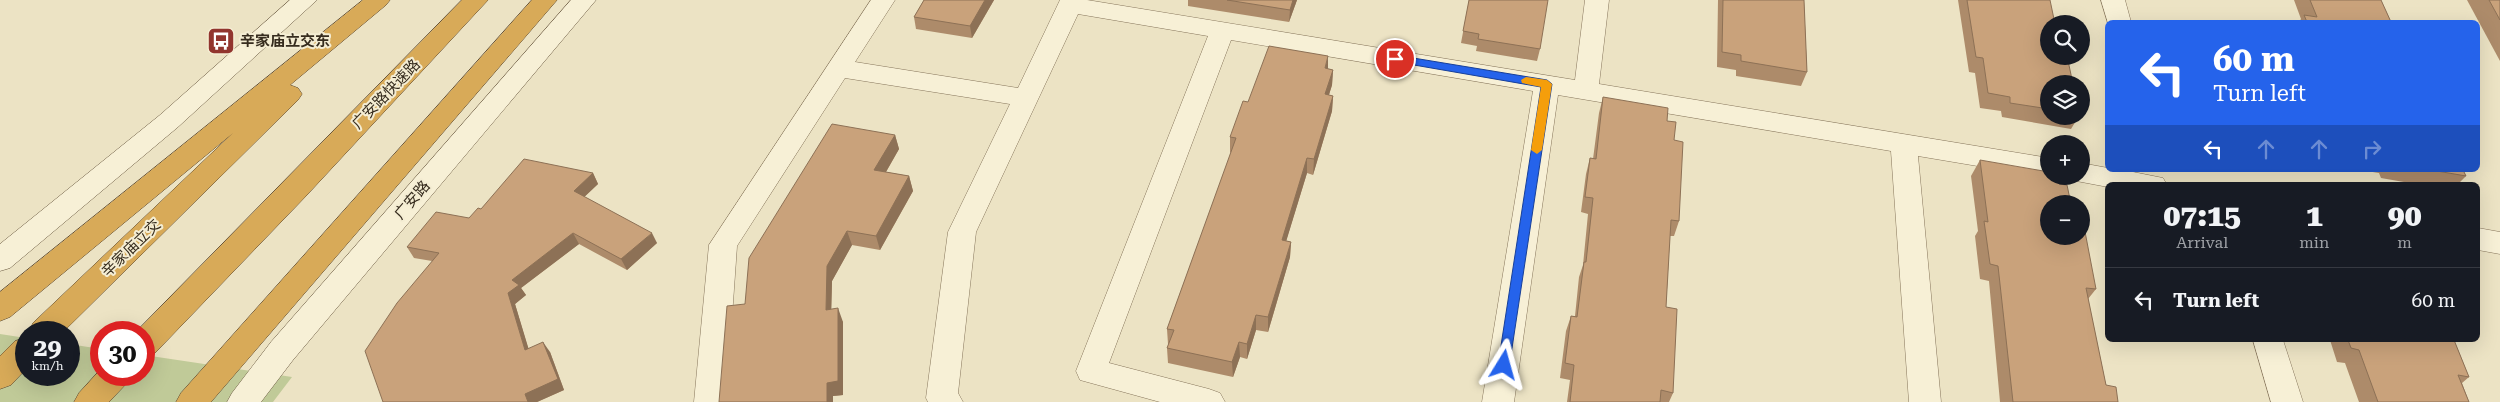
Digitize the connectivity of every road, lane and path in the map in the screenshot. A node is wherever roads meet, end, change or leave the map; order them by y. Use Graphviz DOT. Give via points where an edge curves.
graph roads {
  1 [pos="305,0"];
  2 [pos="378,0"];
  3 [pos="385,0"];
  4 [pos="476,0"];
  5 [pos="546,0"];
  6 [pos="584,0"];
  7 [pos="882,0"];
  8 [pos="1598,0"];
  9 [pos="2113,0"];
  10 [pos="1071,2"];
  11 [pos="2118,20"];
  12 [pos="1224,30"];
  13 [pos="838,68"];
  14 [pos="1547,84"];
  15 [pos="1586,90"];
  16 [pos="1026,98"];
  17 [pos="1904,144"];
  18 [pos="2040,167"];
  19 [pos="2090,174"];
  20 [pos="2135,182"];
  21 [pos="2480,239"];
  22 [pos="2500,243"];
  23 [pos="0,260"];
  24 [pos="0,309"];
  25 [pos="55,321"];
  26 [pos="155,335"];
  27 [pos="2269,342"];
  28 [pos="15,361"];
  29 [pos="0,376"];
  30 [pos="105,386"];
  31 [pos="120,386"];
  32 [pos="90,402"];
  33 [pos="109,402"];
  34 [pos="192,402"];
  35 [pos="242,402"];
  36 [pos="710,402"];
  37 [pos="947,402"];
  38 [pos="1209,402"];
  39 [pos="1498,402"];
  40 [pos="1925,402"];
  41 [pos="2287,402"];
  1 -- 23 [label="street" via="169,121"];
  2 -- 24 [label="highway"];
  3 -- 25 [label="highway, 辛家庙立交"];
  4 -- 26 [label="highway, 广安路快速路"];
  5 -- 34 [label="highway"];
  6 -- 35 [label="street, 广安路" via="282,350"];
  7 -- 13 [label="street"];
  8 -- 15 [label="street"];
  9 -- 11 [label="street"];
  10 -- 12 [label="street"];
  10 -- 16 [label="street"];
  12 -- 14 [label="street"];
  12 -- 38 [label="street" via="1091,372"];
  13 -- 16 [label="street"];
  13 -- 36 [label="street" via="723,245"];
  14 -- 15 [label="street"];
  14 -- 39 [label="street"];
  15 -- 17 [label="street"];
  16 -- 37 [label="street" via="962,232 942,398"];
  17 -- 18 [label="street"];
  17 -- 40 [label="street"];
  19 -- 20 [label="street"];
  21 -- 22 [label="street"];
  27 -- 41 [label="street"];
  28 -- 29 [label="highway"];
  30 -- 32 [label="highway"];
  31 -- 33 [label="highway"];
}
